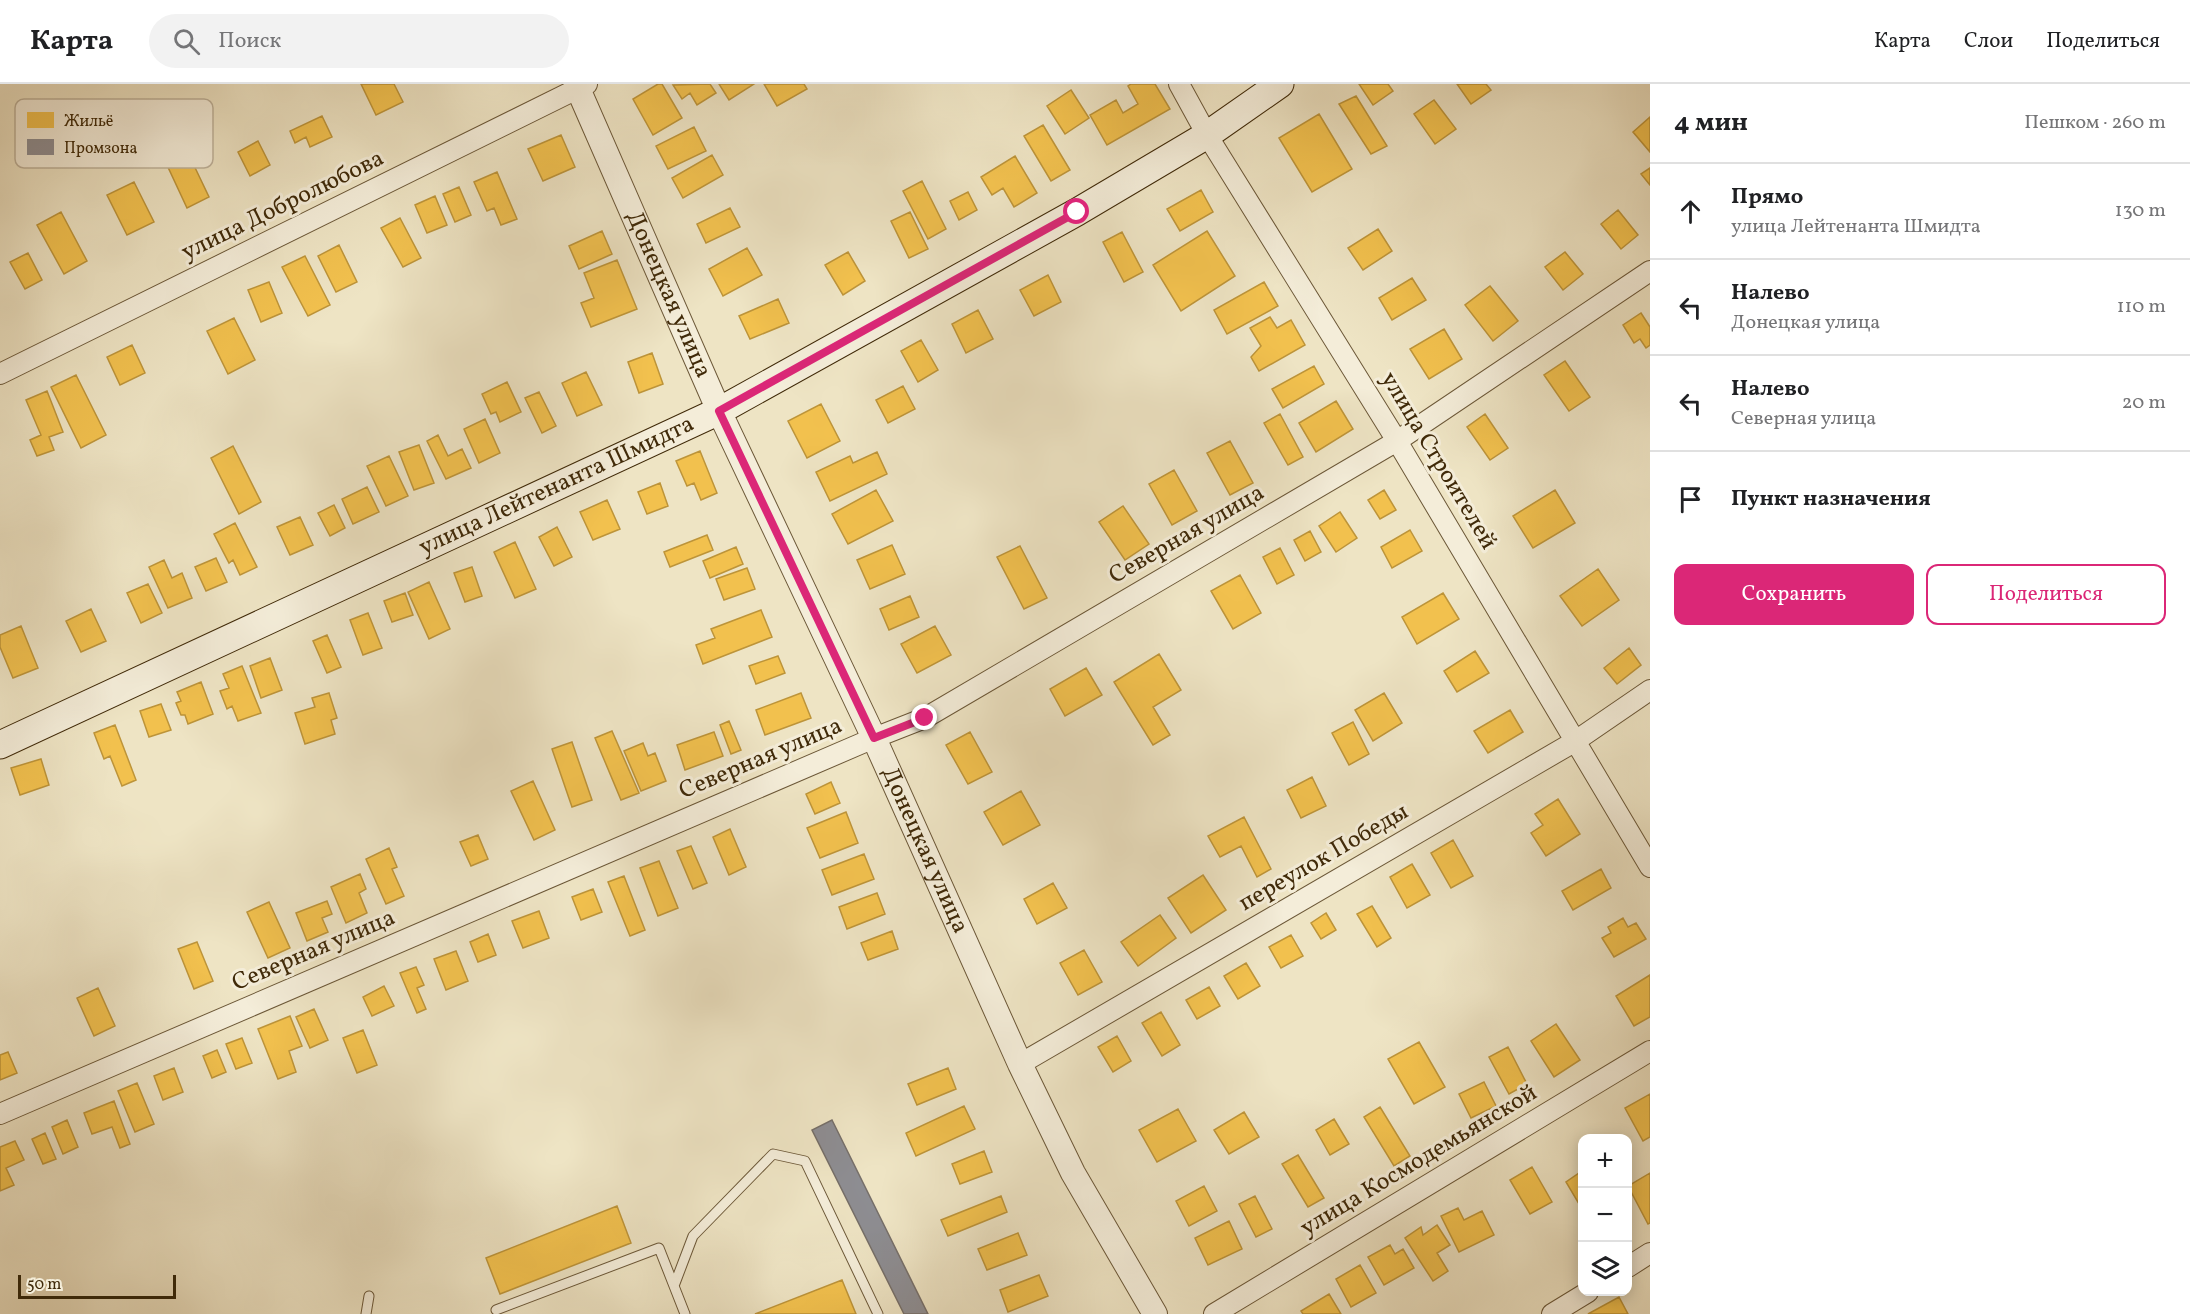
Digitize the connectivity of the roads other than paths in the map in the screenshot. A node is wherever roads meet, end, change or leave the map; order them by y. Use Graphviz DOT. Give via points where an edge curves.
graph roads {
  1 [pos="1179,84"];
  2 [pos="1280,84"];
  3 [pos="580,86"];
  4 [pos="1207,135"];
  5 [pos="1650,271"];
  6 [pos="0,374"];
  7 [pos="719,411"];
  8 [pos="1397,441"];
  9 [pos="1650,690"];
  10 [pos="874,738"];
  11 [pos="1574,741"];
  12 [pos="0,745"];
  13 [pos="1650,867"];
  14 [pos="1650,1051"];
  15 [pos="1020,1064"];
  16 [pos="0,1114"];
  17 [pos="1650,1253"];
  18 [pos="1632,1264"];
  19 [pos="674,1286"];
  20 [pos="369,1296"];
  21 [pos="1581,1296"];
  22 [pos="496,1310"];
  23 [pos="366,1314"];
  24 [pos="685,1314"];
  25 [pos="878,1314"];
  26 [pos="1155,1314"];
  27 [pos="1214,1314"];
  28 [pos="1552,1314"];
  1 -- 4 [label="street, улица Строителей"];
  2 -- 4 [label="main road, улица Лейтенанта Шмидта"];
  3 -- 6 [label="street, улица Добролюбова"];
  3 -- 7 [label="street, Донецкая улица"];
  4 -- 7 [label="main road, улица Лейтенанта Шмидта" via="1077,212"];
  4 -- 8 [label="street, улица Строителей"];
  5 -- 8 [label="street, Северная улица"];
  7 -- 10 [label="street, Донецкая улица"];
  7 -- 12 [label="main road, улица Лейтенанта Шмидта"];
  8 -- 10 [label="street, Северная улица" via="925,718"];
  8 -- 11 [label="street, улица Строителей"];
  9 -- 11 [label="street, переулок Победы"];
  10 -- 15 [label="street, Донецкая улица"];
  10 -- 16 [label="street, Северная улица"];
  11 -- 13 [label="street, улица Строителей"];
  11 -- 15 [label="street, переулок Победы"];
  14 -- 27 [label="street, улица Космодемьянской"];
  15 -- 26 [label="street, Донецкая улица" via="1073,1173"];
  17 -- 18 [label="street"];
  19 -- 22 [label="lane" via="659,1248"];
  19 -- 24 [label="lane"];
  19 -- 25 [label="lane" via="693,1236 773,1154 805,1161"];
  20 -- 23 [label="lane"];
  21 -- 28 [label="street"];
}
